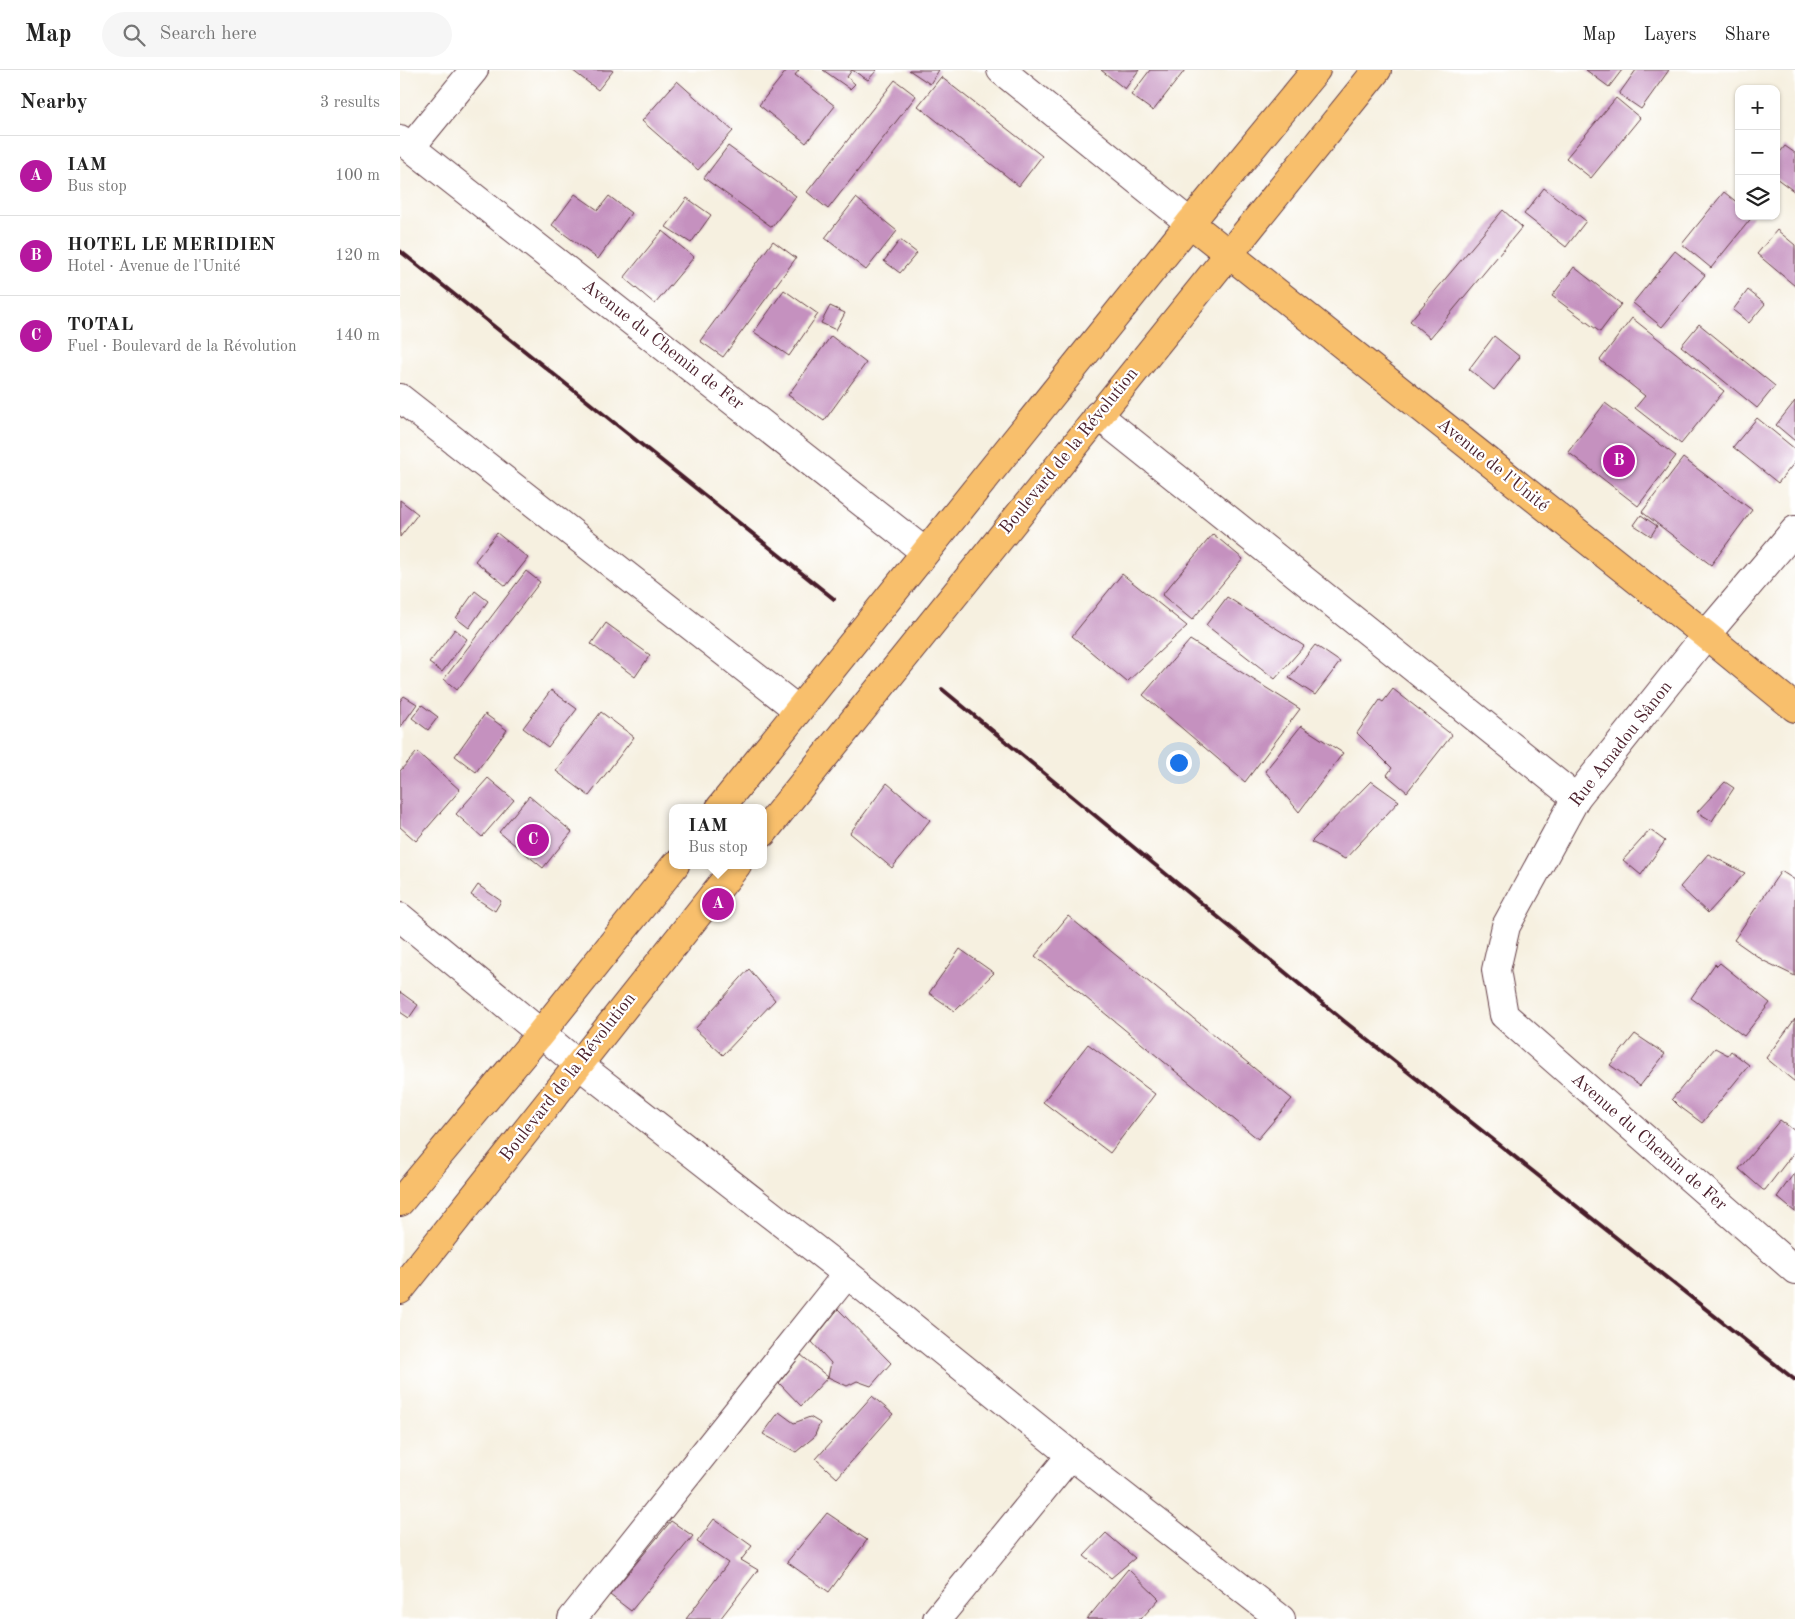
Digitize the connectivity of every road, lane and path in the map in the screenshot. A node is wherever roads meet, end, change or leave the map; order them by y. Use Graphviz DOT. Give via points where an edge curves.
graph roads {
  1 [pos="474,70"];
  2 [pos="1001,70"];
  3 [pos="1316,70"];
  4 [pos="1377,70"];
  5 [pos="405,143"];
  6 [pos="1190,223"];
  7 [pos="1229,253"];
  8 [pos="400,398"];
  9 [pos="1098,415"];
  10 [pos="1795,530"];
  11 [pos="925,552"];
  12 [pos="1706,635"];
  13 [pos="1795,708"];
  14 [pos="798,710"];
  15 [pos="1576,798"];
  16 [pos="723,804"];
  17 [pos="767,827"];
  18 [pos="672,869"];
  19 [pos="734,869"];
  20 [pos="400,916"];
  21 [pos="1504,1014"];
  22 [pos="540,1034"];
  23 [pos="578,1064"];
  24 [pos="400,1202"];
  25 [pos="1795,1270"];
  26 [pos="847,1274"];
  27 [pos="400,1290"];
  28 [pos="1071,1455"];
  29 [pos="572,1619"];
  30 [pos="937,1619"];
  31 [pos="1281,1619"];
  1 -- 5 [label="street"];
  2 -- 6 [label="street"];
  3 -- 6 [label="main road"];
  4 -- 7 [label="main road, Boulevard de la Révolution"];
  5 -- 11 [label="street, Avenue du Chemin de Fer"];
  6 -- 7 [label="main road, Avenue de l'Unité"];
  6 -- 11 [label="main road"];
  7 -- 9 [label="main road, Boulevard de la Révolution"];
  7 -- 12 [label="main road, Avenue de l'Unité"];
  8 -- 14 [label="street"];
  9 -- 15 [label="street"];
  9 -- 17 [label="main road, Boulevard de la Révolution"];
  10 -- 12 [label="street, Rue Amadou Sânon"];
  11 -- 14 [label="main road"];
  12 -- 13 [label="main road, Avenue de l'Unité"];
  12 -- 15 [label="street, Rue Amadou Sânon"];
  14 -- 16 [label="main road"];
  15 -- 21 [label="street, Rue Amadou Sânon" via="1506,926 1496,970"];
  18 -- 22 [label="main road"];
  19 -- 23 [label="main road, Boulevard de la Révolution"];
  20 -- 22 [label="street"];
  21 -- 25 [label="street, Avenue du Chemin de Fer"];
  22 -- 23 [label="street"];
  22 -- 24 [label="main road"];
  23 -- 26 [label="street"];
  23 -- 27 [label="main road, Boulevard de la Révolution"];
  26 -- 28 [label="street"];
  26 -- 29 [label="street"];
  28 -- 30 [label="street"];
  28 -- 31 [label="street"];
}
